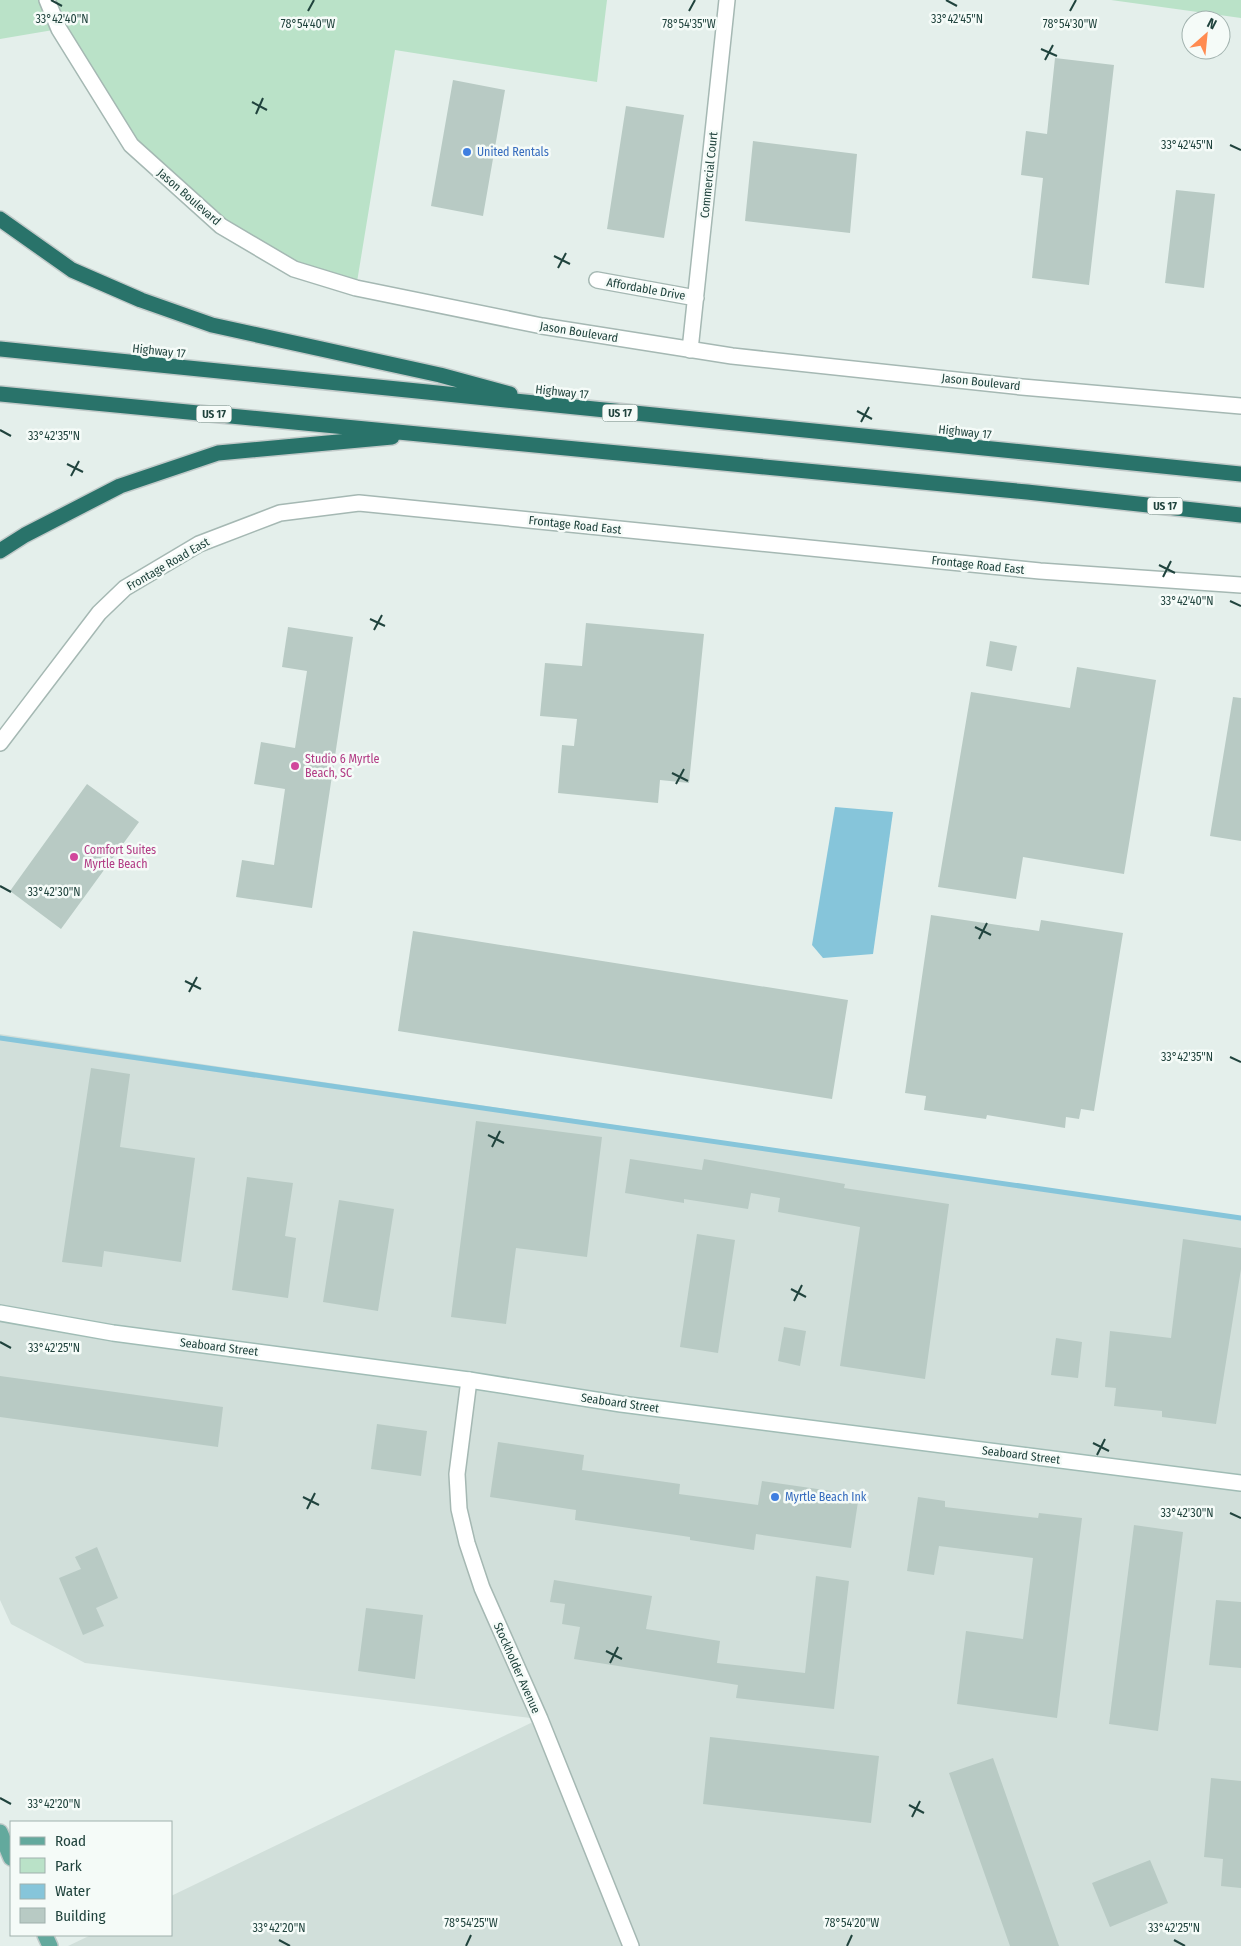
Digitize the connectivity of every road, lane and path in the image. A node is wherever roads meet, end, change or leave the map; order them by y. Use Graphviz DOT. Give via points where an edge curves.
graph roads {
  1 [pos="47,0"];
  2 [pos="727,0"];
  3 [pos="0,219"];
  4 [pos="597,280"];
  5 [pos="696,298"];
  6 [pos="0,349"];
  7 [pos="690,350"];
  8 [pos="0,394"];
  9 [pos="554,406"];
  10 [pos="1241,406"];
  11 [pos="428,434"];
  12 [pos="1241,474"];
  13 [pos="1241,515"];
  14 [pos="0,551"];
  15 [pos="1241,585"];
  16 [pos="0,743"];
  17 [pos="0,1313"];
  18 [pos="470,1380"];
  19 [pos="1241,1483"];
  20 [pos="0,1832"];
  21 [pos="10,1856"];
  22 [pos="631,1946"];
  1 -- 7 [label="street, Jason Boulevard" via="59,29 130,145 221,226 294,269 356,288 542,326"];
  2 -- 5 [label="street, Commercial Court"];
  3 -- 9 [label="highway" via="72,270 140,300 203,322 440,375"];
  4 -- 5 [label="street, Affordable Drive"];
  5 -- 7 [label="street, Commercial Court"];
  6 -- 9 [label="highway, Highway 17 / US 17"];
  7 -- 10 [label="street, Jason Boulevard" via="1022,387"];
  8 -- 11 [label="highway, US 17"];
  9 -- 12 [label="highway, Highway 17 / US 17"];
  11 -- 13 [label="highway, US 17"];
  11 -- 14 [label="highway" via="218,453 120,486 25,534"];
  15 -- 16 [label="street, Frontage Road East" via="1040,571 359,503 280,513 199,544 125,588 99,613"];
  17 -- 18 [label="street, Seaboard Street" via="114,1333"];
  18 -- 19 [label="street, Seaboard Street" via="645,1408"];
  18 -- 22 [label="street, Stockholder Avenue" via="457,1474 459,1509 467,1543 482,1588 544,1728"];
  20 -- 21 [label="main road"];
}
